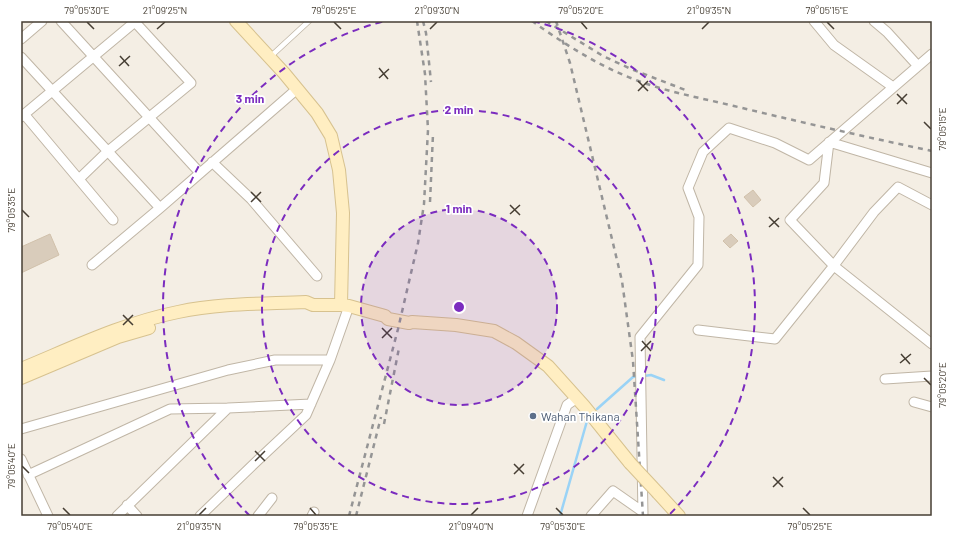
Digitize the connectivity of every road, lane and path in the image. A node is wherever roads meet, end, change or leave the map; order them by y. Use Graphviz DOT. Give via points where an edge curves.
graph roads {
  1 [pos="42,21"];
  2 [pos="61,21"];
  3 [pos="135,21"];
  4 [pos="236,21"];
  5 [pos="310,21"];
  6 [pos="814,21"];
  7 [pos="876,22"];
  8 [pos="21,38"];
  9 [pos="932,54"];
  10 [pos="93,56"];
  11 [pos="21,57"];
  12 [pos="270,58"];
  13 [pos="918,66"];
  14 [pos="893,87"];
  15 [pos="297,89"];
  16 [pos="52,90"];
  17 [pos="23,116"];
  18 [pos="149,117"];
  19 [pos="828,142"];
  20 [pos="107,152"];
  21 [pos="212,162"];
  22 [pos="200,173"];
  23 [pos="932,173"];
  24 [pos="79,179"];
  25 [pos="932,205"];
  26 [pos="160,208"];
  27 [pos="113,220"];
  28 [pos="92,265"];
  29 [pos="834,266"];
  30 [pos="317,276"];
  31 [pos="345,305"];
  32 [pos="698,330"];
  33 [pos="932,344"];
  34 [pos="55,360"];
  35 [pos="330,360"];
  36 [pos="21,369"];
  37 [pos="932,376"];
  38 [pos="21,378"];
  39 [pos="885,380"];
  40 [pos="576,398"];
  41 [pos="914,402"];
  42 [pos="311,404"];
  43 [pos="932,407"];
  44 [pos="228,408"];
  45 [pos="21,429"];
  46 [pos="21,459"];
  47 [pos="28,475"];
  48 [pos="272,498"];
  49 [pos="127,506"];
  50 [pos="643,514"];
  51 [pos="48,516"];
  52 [pos="116,516"];
  53 [pos="137,516"];
  54 [pos="200,516"];
  55 [pos="258,516"];
  56 [pos="527,516"];
  57 [pos="591,516"];
  58 [pos="679,516"];
  1 -- 8 [label="street"];
  2 -- 10 [label="street"];
  3 -- 10 [label="street"];
  3 -- 18 [label="street" via="191,83"];
  4 -- 12 [label="main road"];
  5 -- 12 [label="lane"];
  6 -- 14 [label="street" via="834,45"];
  7 -- 13 [label="street"];
  9 -- 13 [label="street"];
  10 -- 16 [label="street"];
  10 -- 18 [label="street"];
  11 -- 16 [label="street"];
  12 -- 15 [label="main road"];
  13 -- 14 [label="street"];
  14 -- 19 [label="street"];
  15 -- 21 [label="street"];
  15 -- 31 [label="main road" via="317,113 331,136 339,170 343,213"];
  16 -- 17 [label="street"];
  16 -- 20 [label="street"];
  17 -- 24 [label="street"];
  18 -- 20 [label="street"];
  18 -- 22 [label="street"];
  19 -- 23 [label="street"];
  19 -- 29 [label="street" via="824,184 790,220"];
  19 -- 50 [label="street" via="809,160 775,143 729,128 703,152 688,188 698,217 698,265 640,337"];
  20 -- 24 [label="street"];
  20 -- 26 [label="street"];
  21 -- 22 [label="street"];
  21 -- 30 [label="street" via="251,199"];
  22 -- 26 [label="street"];
  24 -- 27 [label="street"];
  25 -- 29 [label="street" via="898,187 874,212"];
  26 -- 28 [label="street"];
  29 -- 32 [label="street" via="775,339"];
  29 -- 33 [label="street"];
  31 -- 34 [label="main road" via="313,305 306,310 217,314 177,320 118,337"];
  31 -- 35 [label="street"];
  31 -- 40 [label="main road" via="409,323 456,325 494,331 548,366"];
  34 -- 36 [label="main road"];
  34 -- 38 [label="main road"];
  35 -- 42 [label="street"];
  35 -- 45 [label="street" via="275,360 228,370"];
  37 -- 39 [label="street"];
  40 -- 56 [label="street" via="566,405"];
  40 -- 58 [label="main road, bridge" via="630,463"];
  41 -- 43 [label="street"];
  42 -- 44 [label="street"];
  42 -- 54 [label="street" via="306,415"];
  44 -- 47 [label="street" via="170,410"];
  44 -- 49 [label="street"];
  46 -- 47 [label="street"];
  47 -- 51 [label="street"];
  48 -- 55 [label="street"];
  49 -- 52 [label="street"];
  49 -- 53 [label="street"];
  50 -- 57 [label="street" via="613,491"];
}
